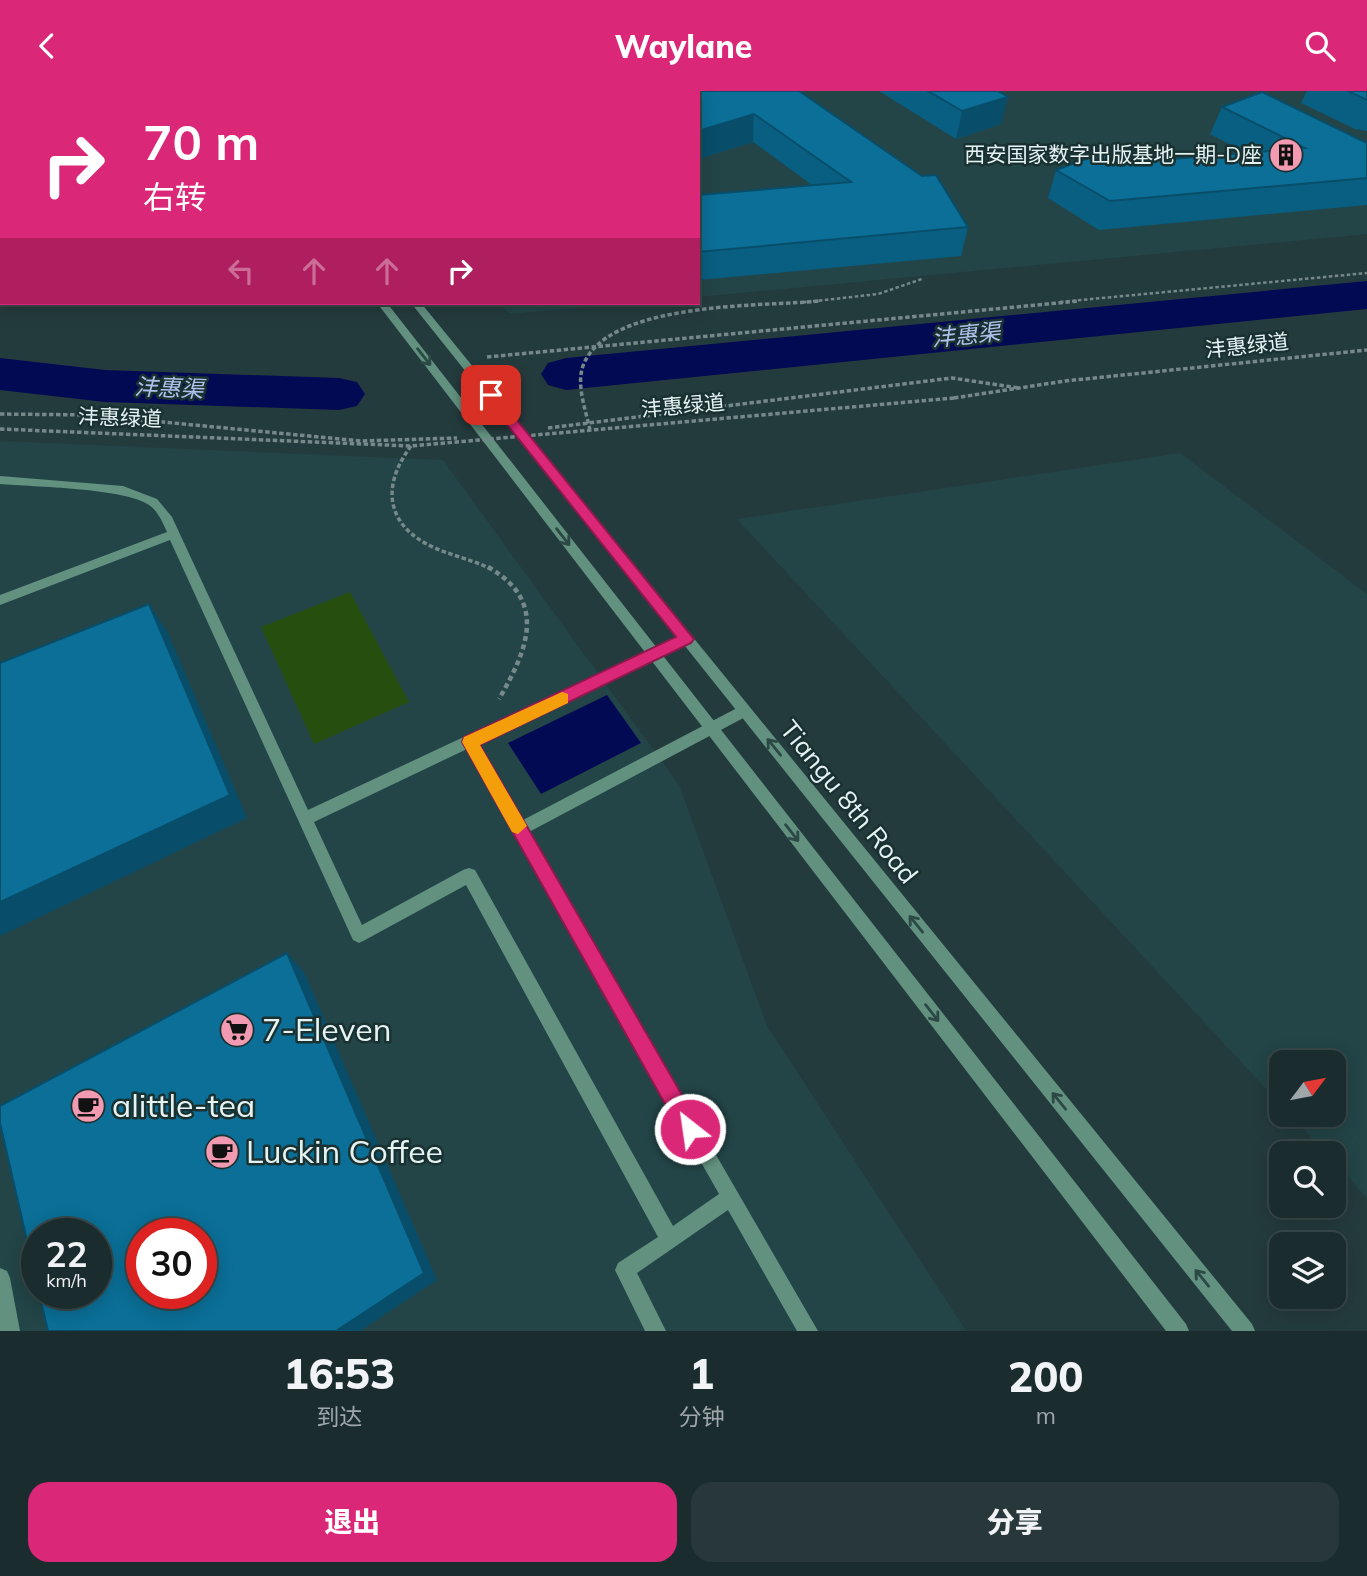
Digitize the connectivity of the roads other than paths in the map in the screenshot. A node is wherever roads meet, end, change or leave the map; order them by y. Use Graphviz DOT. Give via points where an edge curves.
graph roads {
  1 [pos="384,305"];
  2 [pos="418,305"];
  3 [pos="0,480"];
  4 [pos="174,534"];
  5 [pos="0,600"];
  6 [pos="686,639"];
  7 [pos="654,655"];
  8 [pos="744,711"];
  9 [pos="711,729"];
  10 [pos="470,742"];
  11 [pos="305,819"];
  12 [pos="520,829"];
  13 [pos="729,1198"];
  14 [pos="670,1241"];
  15 [pos="1,1288"];
  16 [pos="10,1331"];
  17 [pos="656,1331"];
  18 [pos="808,1331"];
  19 [pos="1179,1331"];
  20 [pos="1245,1331"];
  1 -- 7 [label="street, one-way"];
  2 -- 6 [label="street, Tiangu 8th Road"];
  3 -- 4 [label="street" via="123,490 153,502"];
  4 -- 5 [label="street"];
  4 -- 11 [label="street"];
  6 -- 7 [label="street"];
  6 -- 8 [label="street, Tiangu 8th Road"];
  7 -- 9 [label="street"];
  7 -- 10 [label="street"];
  8 -- 9 [label="street"];
  20 -- 8 [label="street, Tiangu 8th Road, one-way"];
  9 -- 12 [label="street"];
  9 -- 19 [label="street, one-way"];
  10 -- 11 [label="street"];
  10 -- 12 [label="street"];
  11 -- 14 [label="street" via="359,935 469,875"];
  12 -- 13 [label="street"];
  13 -- 14 [label="street"];
  13 -- 18 [label="street"];
  14 -- 17 [label="street" via="625,1270"];
  15 -- 16 [label="street"];
}
